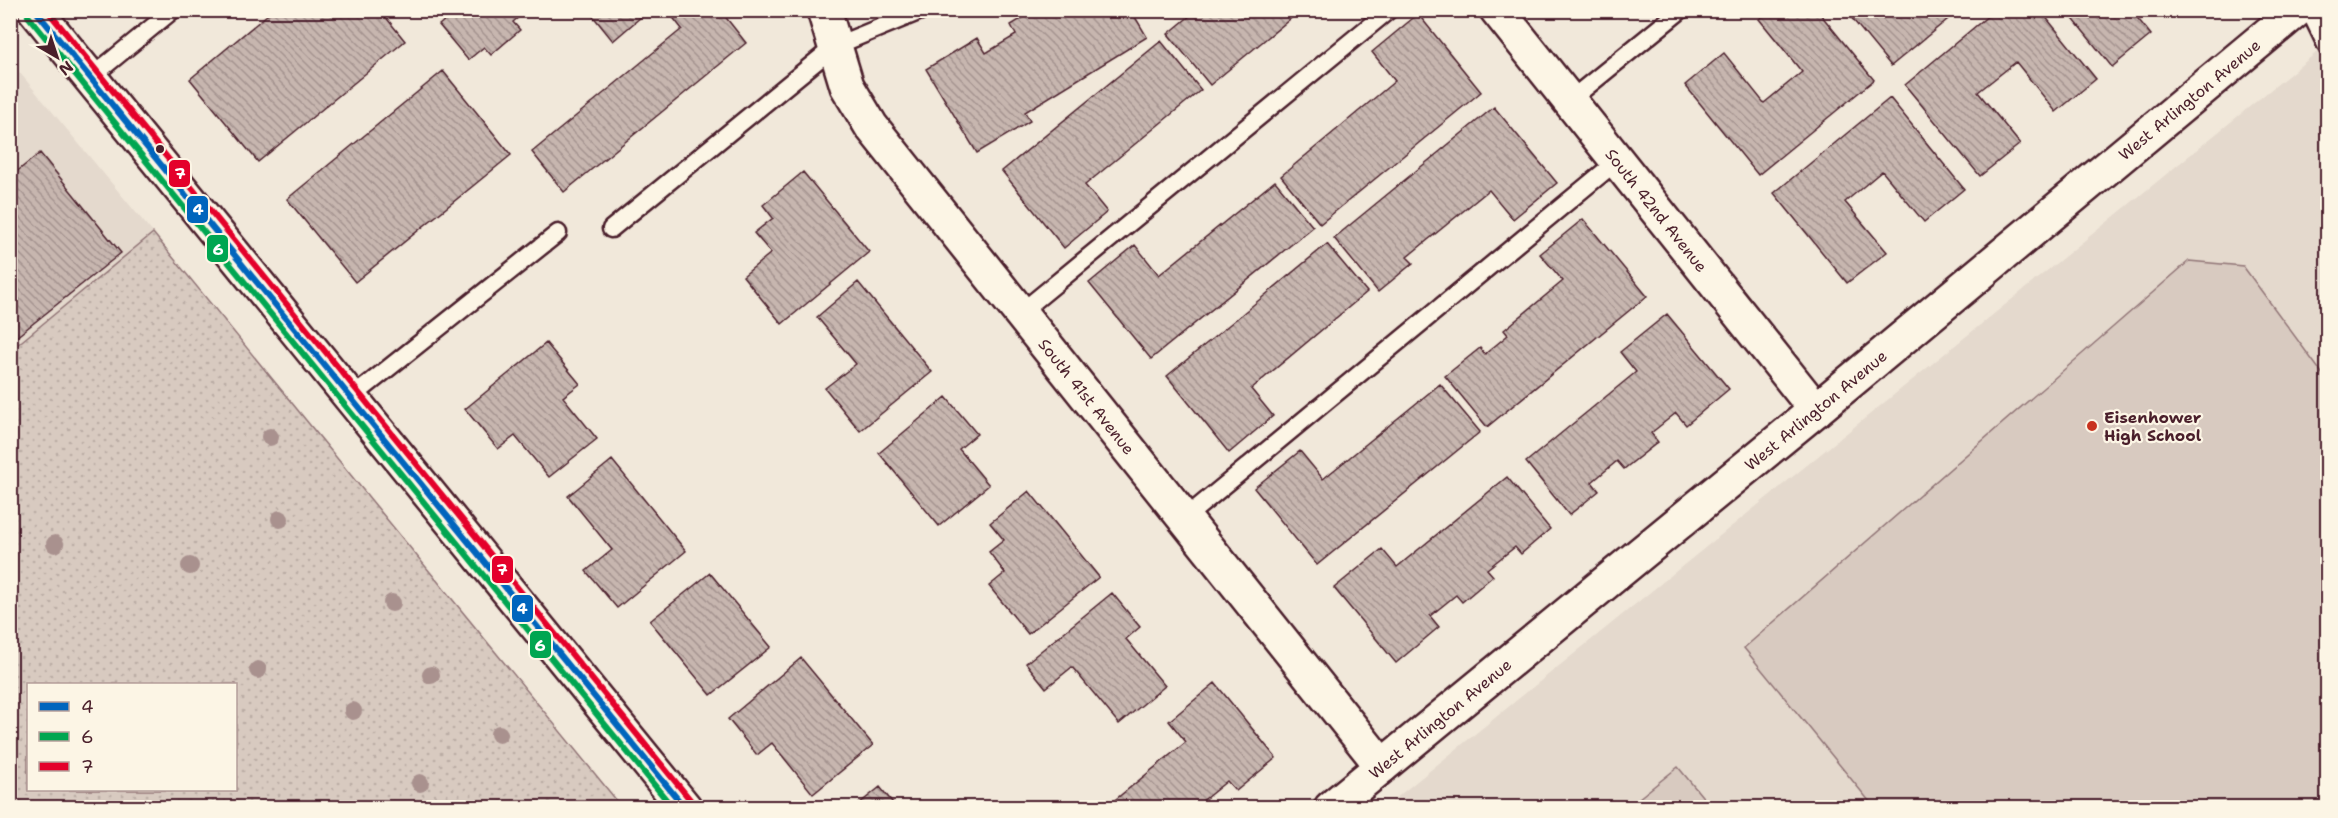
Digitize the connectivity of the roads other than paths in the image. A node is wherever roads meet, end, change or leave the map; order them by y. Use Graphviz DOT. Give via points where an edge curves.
graph roads {
  1 [pos="35,10"];
  2 [pos="173,10"];
  3 [pos="824,10"];
  4 [pos="923,10"];
  5 [pos="1389,10"];
  6 [pos="1497,10"];
  7 [pos="1682,10"];
  8 [pos="2297,10"];
  9 [pos="2309,10"];
  10 [pos="835,46"];
  11 [pos="2328,49"];
  12 [pos="90,78"];
  13 [pos="1569,101"];
  14 [pos="1617,161"];
  15 [pos="611,229"];
  16 [pos="558,233"];
  17 [pos="1020,312"];
  18 [pos="351,398"];
  19 [pos="1816,411"];
  20 [pos="1185,518"];
  21 [pos="1382,766"];
  22 [pos="685,807"];
  23 [pos="1331,807"];
  1 -- 12 [label="street"];
  2 -- 12 [label="lane"];
  3 -- 10 [label="street, South 41st Avenue"];
  4 -- 10 [label="lane"];
  5 -- 17 [label="lane"];
  6 -- 13 [label="street, South 42nd Avenue"];
  7 -- 13 [label="lane"];
  8 -- 19 [label="street, West Arlington Avenue"];
  9 -- 11 [label="lane"];
  10 -- 15 [label="lane"];
  10 -- 17 [label="street, South 41st Avenue" via="847,86 871,126"];
  12 -- 18 [label="street"];
  13 -- 14 [label="street, South 42nd Avenue"];
  14 -- 19 [label="street, South 42nd Avenue"];
  14 -- 20 [label="lane"];
  16 -- 18 [label="lane"];
  17 -- 20 [label="street, South 41st Avenue"];
  18 -- 22 [label="street"];
  19 -- 21 [label="street, West Arlington Avenue"];
  20 -- 21 [label="street, South 41st Avenue"];
  21 -- 23 [label="street, West Arlington Avenue"];
}
